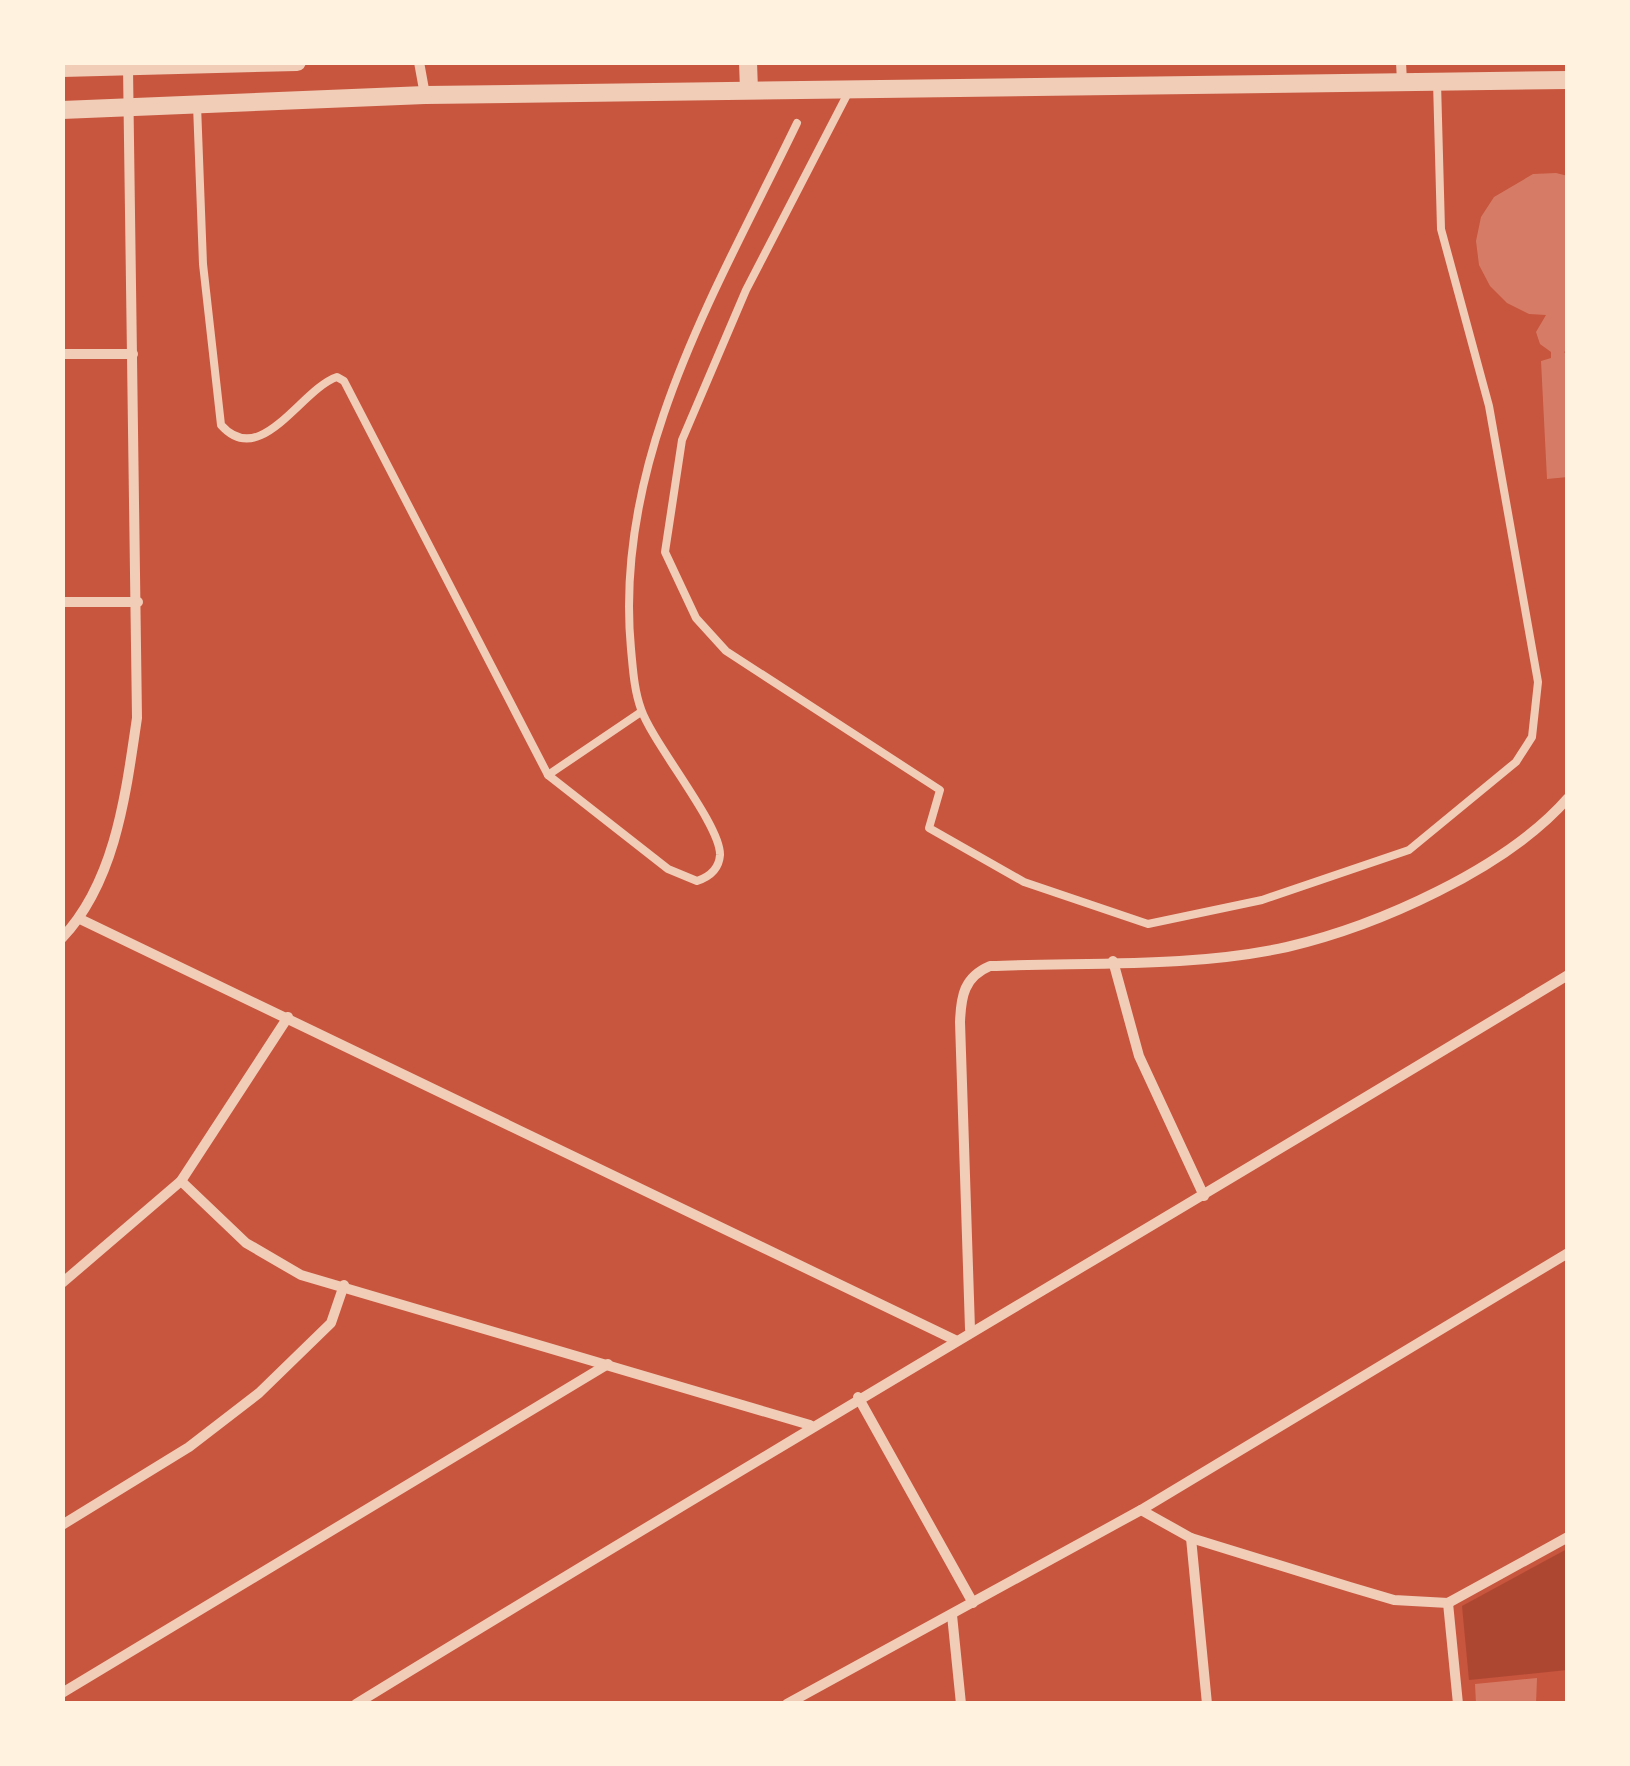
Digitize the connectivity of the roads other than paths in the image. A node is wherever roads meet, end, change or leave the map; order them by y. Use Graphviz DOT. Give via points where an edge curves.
graph roads {
  1 [pos="297,62"];
  2 [pos="420,62"];
  3 [pos="748,62"];
  4 [pos="1401,62"];
  5 [pos="62,68"];
  6 [pos="128,68"];
  7 [pos="1568,80"];
  8 [pos="1402,82"];
  9 [pos="1437,82"];
  10 [pos="850,89"];
  11 [pos="748,90"];
  12 [pos="425,95"];
  13 [pos="197,105"];
  14 [pos="127,109"];
  15 [pos="62,110"];
  16 [pos="797,123"];
  17 [pos="62,354"];
  18 [pos="133,354"];
  19 [pos="62,602"];
  20 [pos="138,602"];
  21 [pos="642,712"];
  22 [pos="548,775"];
  23 [pos="1568,798"];
  24 [pos="80,919"];
  25 [pos="62,938"];
  26 [pos="1113,961"];
  27 [pos="1568,975"];
  28 [pos="288,1017"];
  29 [pos="180,1181"];
  30 [pos="1204,1196"];
  31 [pos="1568,1253"];
  32 [pos="62,1283"];
  33 [pos="344,1285"];
  34 [pos="970,1329"];
  35 [pos="955,1340"];
  36 [pos="608,1364"];
  37 [pos="858,1397"];
  38 [pos="810,1425"];
  39 [pos="1141,1510"];
  40 [pos="62,1525"];
  41 [pos="1568,1536"];
  42 [pos="1191,1538"];
  43 [pos="973,1603"];
  44 [pos="1448,1603"];
  45 [pos="952,1614"];
  46 [pos="62,1693"];
  47 [pos="810,1697"];
  48 [pos="356,1704"];
  49 [pos="788,1704"];
  50 [pos="961,1704"];
  51 [pos="1208,1704"];
  52 [pos="1458,1704"];
  1 -- 6 [label="street"];
  2 -- 12 [label="street"];
  3 -- 11 [label="street"];
  4 -- 8 [label="street"];
  5 -- 6 [label="street"];
  6 -- 14 [label="street"];
  7 -- 9 [label="street"];
  8 -- 9 [label="street"];
  8 -- 10 [label="street"];
  9 -- 10 [label="lane" via="1442,229 1489,406 1527,616 1538,682 1532,736 1492,784 1409,850 1262,900 1148,924 1024,882 929,828 940,790 726,650 696,618 665,552 682,440 746,290"];
  10 -- 11 [label="street"];
  11 -- 12 [label="street"];
  12 -- 13 [label="street"];
  13 -- 14 [label="street"];
  13 -- 22 [label="lane" via="203,264 221,425 230,435 269,433 324,382 344,380"];
  14 -- 15 [label="street"];
  14 -- 18 [label="street"];
  16 -- 21 [label="lane" via="666,400 636,510 626,574"];
  17 -- 18 [label="street"];
  18 -- 20 [label="street"];
  19 -- 20 [label="street"];
  20 -- 24 [label="street" via="137,718 122,818"];
  21 -- 22 [label="lane"];
  21 -- 22 [label="lane" via="717,840 720,854 709,877 696,881 668,869"];
  23 -- 26 [label="street" via="1524,840 1454,882 1367,920 1286,947"];
  24 -- 25 [label="street"];
  24 -- 28 [label="street"];
  26 -- 30 [label="street" via="1139,1056"];
  26 -- 34 [label="street" via="990,966 976,972 961,996"];
  27 -- 30 [label="street"];
  28 -- 29 [label="street"];
  28 -- 35 [label="street"];
  29 -- 32 [label="street"];
  29 -- 33 [label="street" via="246,1243 301,1275"];
  30 -- 34 [label="street"];
  31 -- 39 [label="street"];
  33 -- 36 [label="street"];
  33 -- 40 [label="street" via="331,1323 259,1392 189,1448"];
  34 -- 35 [label="street"];
  35 -- 37 [label="street"];
  36 -- 38 [label="street"];
  36 -- 46 [label="street"];
  37 -- 38 [label="street"];
  37 -- 43 [label="street"];
  38 -- 48 [label="street"];
  39 -- 42 [label="street"];
  39 -- 43 [label="street"];
  41 -- 44 [label="street"];
  42 -- 44 [label="street" via="1394,1600"];
  42 -- 51 [label="street"];
  43 -- 45 [label="street"];
  44 -- 52 [label="street"];
  45 -- 47 [label="street"];
  45 -- 50 [label="street"];
  47 -- 49 [label="street"];
}
